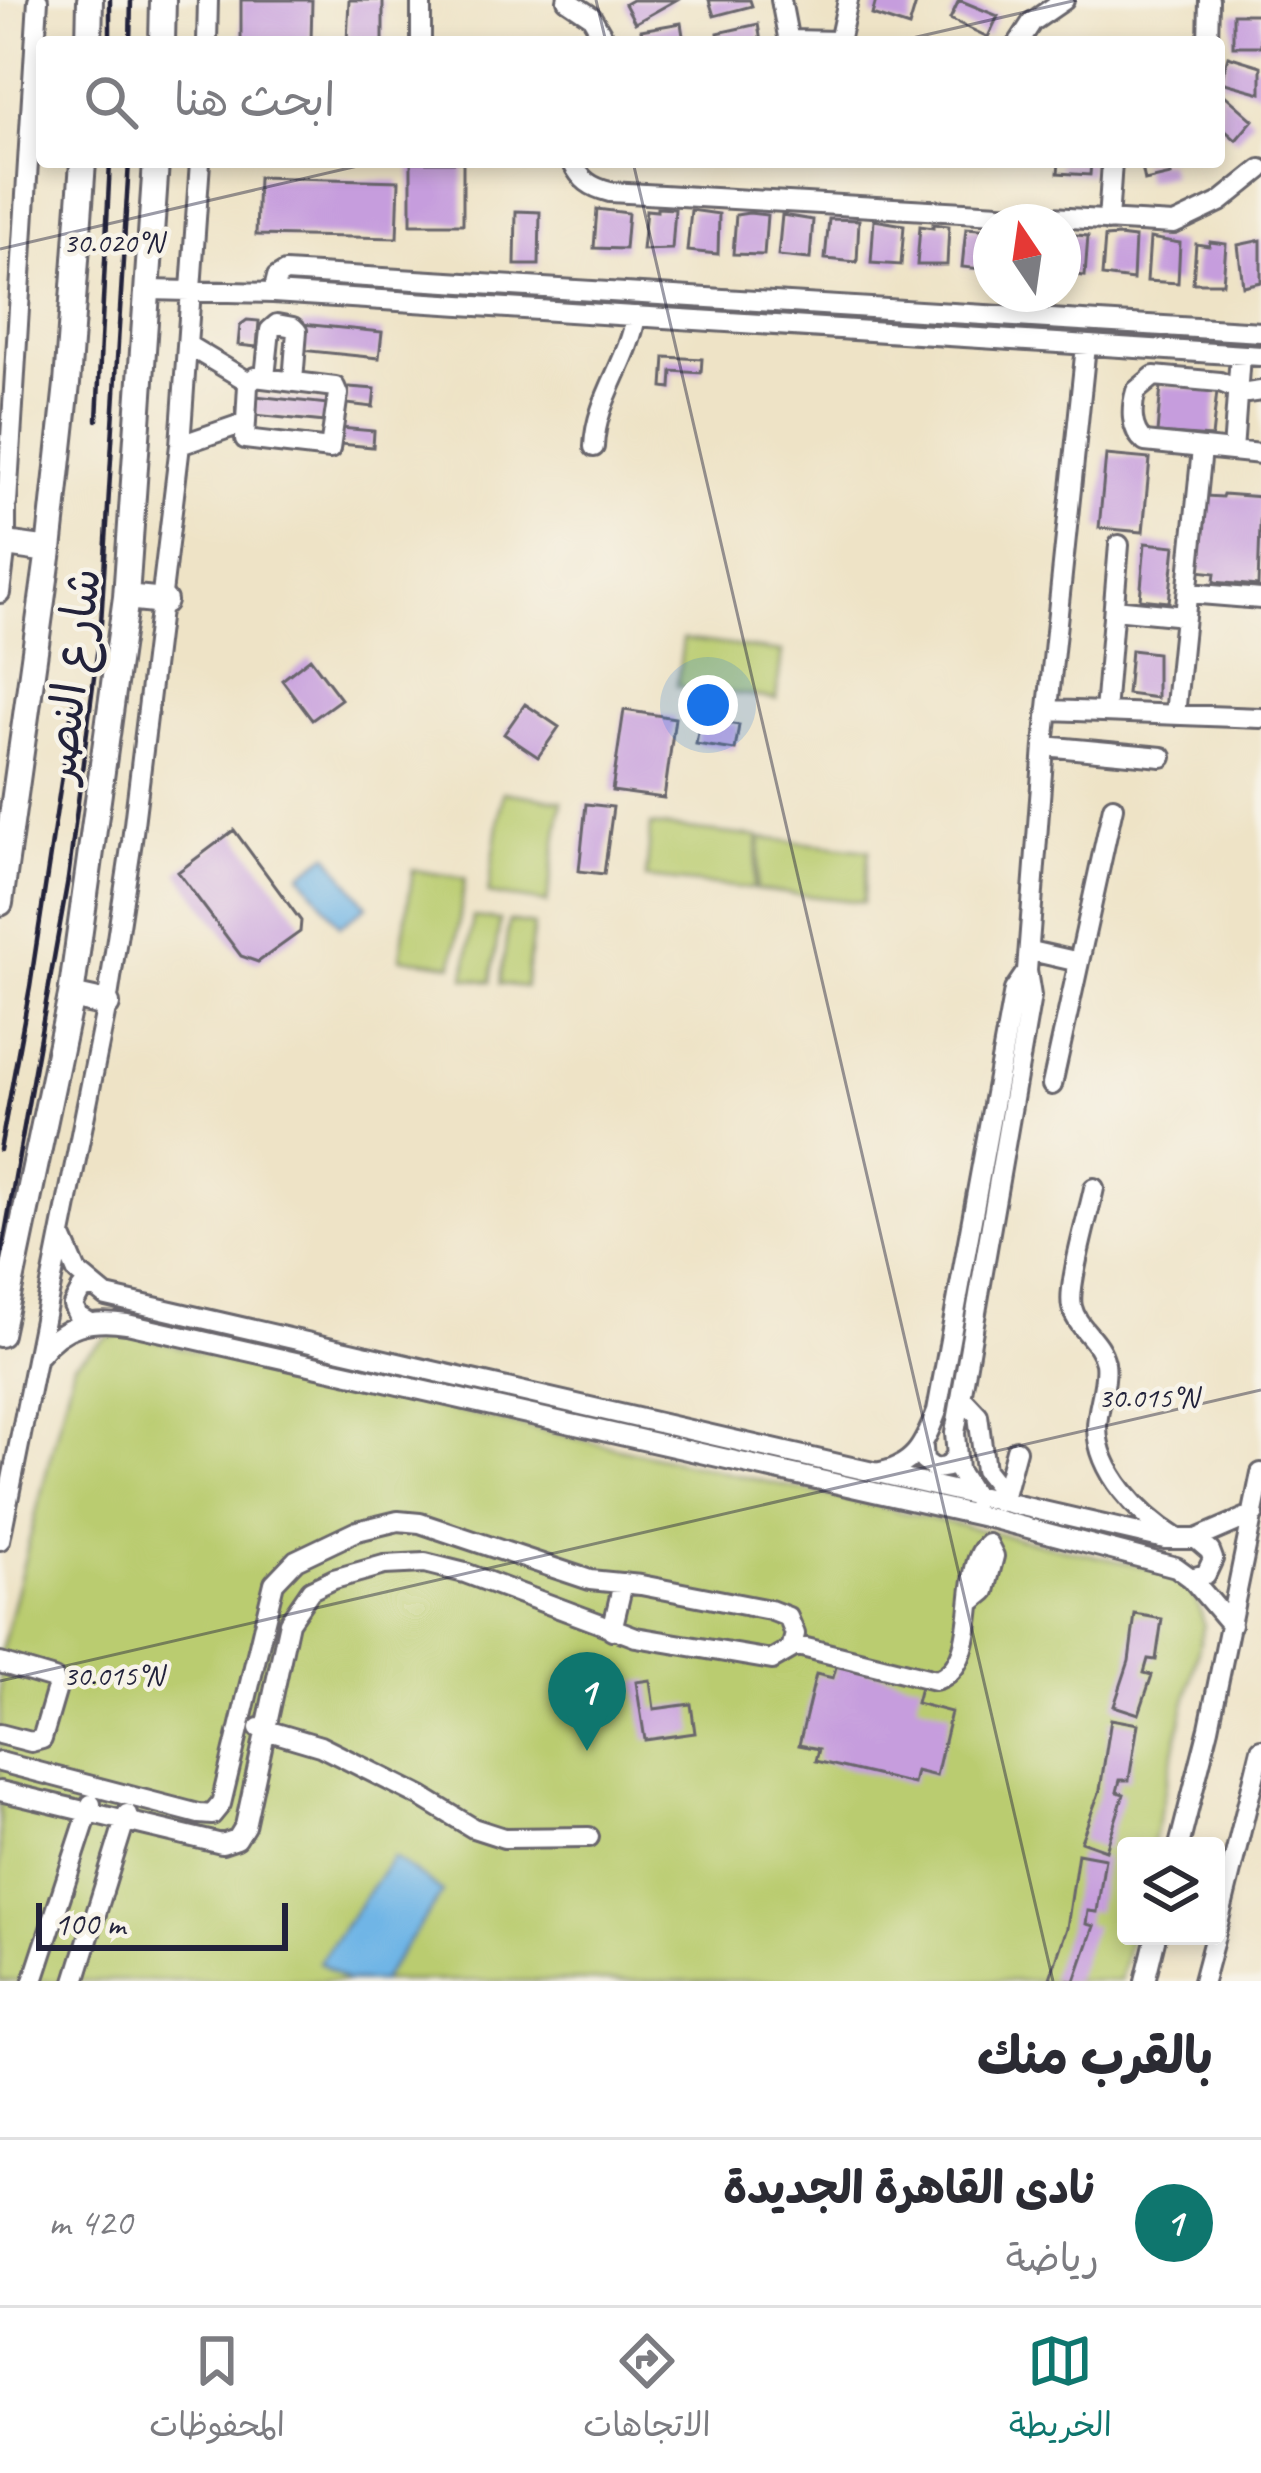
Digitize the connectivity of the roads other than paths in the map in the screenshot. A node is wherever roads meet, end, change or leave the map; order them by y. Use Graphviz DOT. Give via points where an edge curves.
graph roads {
  1 [pos="38,0"];
  2 [pos="90,0"];
  3 [pos="163,0"];
  4 [pos="208,0"];
  5 [pos="421,0"];
  6 [pos="567,0"];
  7 [pos="782,0"];
  8 [pos="848,0"];
  9 [pos="1064,0"];
  10 [pos="1209,0"];
  11 [pos="89,36"];
  12 [pos="162,36"];
  13 [pos="207,36"];
  14 [pos="421,36"];
  15 [pos="603,36"];
  16 [pos="788,36"];
  17 [pos="840,36"];
  18 [pos="1022,36"];
  19 [pos="1208,36"];
  20 [pos="83,168"];
  21 [pos="156,168"];
  22 [pos="200,168"];
  23 [pos="575,168"];
  24 [pos="1112,168"];
  25 [pos="1261,169"];
  26 [pos="1108,221"];
  27 [pos="150,290"];
  28 [pos="193,292"];
  29 [pos="273,293"];
  30 [pos="636,316"];
  31 [pos="1210,329"];
  32 [pos="1261,332"];
  33 [pos="189,346"];
  34 [pos="1086,346"];
  35 [pos="1208,354"];
  36 [pos="1251,356"];
  37 [pos="257,379"];
  38 [pos="293,381"];
  39 [pos="1238,390"];
  40 [pos="1261,391"];
  41 [pos="244,423"];
  42 [pos="179,446"];
  43 [pos="594,447"];
  44 [pos="1202,448"];
  45 [pos="1233,451"];
  46 [pos="1261,454"];
  47 [pos="0,456"];
  48 [pos="7,503"];
  49 [pos="7,544"];
  50 [pos="1119,545"];
  51 [pos="49,550"];
  52 [pos="0,593"];
  53 [pos="1188,593"];
  54 [pos="126,597"];
  55 [pos="1261,599"];
  56 [pos="164,601"];
  57 [pos="1114,609"];
  58 [pos="1185,616"];
  59 [pos="1049,710"];
  60 [pos="1105,712"];
  61 [pos="1175,715"];
  62 [pos="1261,718"];
  63 [pos="1044,746"];
  64 [pos="1162,757"];
  65 [pos="1113,807"];
  66 [pos="1,894"];
  67 [pos="1031,951"];
  68 [pos="1079,962"];
  69 [pos="1027,971"];
  70 [pos="71,996"];
  71 [pos="107,1004"];
  72 [pos="1052,1085"];
  73 [pos="1094,1188"];
  74 [pos="26,1208"];
  75 [pos="0,1227"];
  76 [pos="62,1233"];
  77 [pos="92,1287"];
  78 [pos="88,1322"];
  79 [pos="0,1334"];
  80 [pos="38,1358"];
  81 [pos="963,1400"];
  82 [pos="923,1448"];
  83 [pos="1016,1450"];
  84 [pos="956,1457"];
  85 [pos="865,1473"];
  86 [pos="1261,1473"];
  87 [pos="976,1498"];
  88 [pos="1000,1505"];
  89 [pos="1254,1514"];
  90 [pos="1188,1539"];
  91 [pos="0,1540"];
  92 [pos="1191,1578"];
  93 [pos="623,1583"];
  94 [pos="1231,1625"];
  95 [pos="612,1630"];
  96 [pos="794,1645"];
  97 [pos="0,1663"];
  98 [pos="240,1724"];
  99 [pos="266,1730"];
  100 [pos="0,1734"];
  101 [pos="1261,1749"];
  102 [pos="0,1762"];
  103 [pos="96,1788"];
  104 [pos="0,1792"];
  105 [pos="132,1797"];
  106 [pos="88,1812"];
  107 [pos="125,1821"];
  108 [pos="589,1837"];
  109 [pos="1181,1837"];
  110 [pos="1225,1894"];
  111 [pos="1154,1945"];
  112 [pos="1212,1945"];
  113 [pos="33,1981"];
  114 [pos="75,1981"];
  115 [pos="1144,1981"];
  116 [pos="1203,1981"];
  1 -- 48 [label="street"];
  2 -- 11 [label="main road"];
  3 -- 12 [label="main road"];
  4 -- 13 [label="street"];
  5 -- 14 [label="street"];
  6 -- 15 [label="street"];
  7 -- 16 [label="street"];
  8 -- 17 [label="street"];
  9 -- 18 [label="street"];
  10 -- 19 [label="street"];
  20 -- 51 [label="main road, شارع النصر"];
  21 -- 27 [label="main road, شارع النصر"];
  22 -- 28 [label="street"];
  23 -- 26 [label="street" via="593,188 610,192"];
  24 -- 26 [label="street"];
  25 -- 26 [label="street" via="1174,224"];
  27 -- 28 [label="street"];
  27 -- 54 [label="main road, شارع النصر"];
  28 -- 29 [label="street"];
  28 -- 33 [label="street"];
  29 -- 30 [label="street"];
  29 -- 31 [label="street" via="285,272"];
  30 -- 34 [label="street"];
  30 -- 43 [label="street" via="598,410"];
  31 -- 32 [label="street"];
  31 -- 35 [label="street"];
  33 -- 37 [label="street"];
  33 -- 42 [label="street"];
  34 -- 35 [label="street"];
  34 -- 59 [label="street"];
  35 -- 36 [label="street"];
  36 -- 39 [label="street"];
  37 -- 38 [label="street"];
  37 -- 38 [label="street" via="277,324 297,332"];
  37 -- 41 [label="street"];
  38 -- 41 [label="street" via="337,389 330,448 251,443"];
  39 -- 40 [label="street"];
  39 -- 44 [label="street" via="1163,374 1136,391 1135,430 1144,442"];
  39 -- 45 [label="street"];
  41 -- 42 [label="street"];
  42 -- 56 [label="street"];
  44 -- 45 [label="street"];
  44 -- 53 [label="street"];
  45 -- 46 [label="street"];
  47 -- 48 [label="street"];
  48 -- 49 [label="street"];
  49 -- 51 [label="main road"];
  49 -- 52 [label="street"];
  50 -- 57 [label="street"];
  51 -- 66 [label="main road, شارع النصر"];
  53 -- 55 [label="street"];
  53 -- 58 [label="street"];
  54 -- 56 [label="main road"];
  54 -- 70 [label="main road, شارع النصر"];
  56 -- 71 [label="street"];
  57 -- 58 [label="street"];
  57 -- 60 [label="street"];
  58 -- 61 [label="street"];
  59 -- 60 [label="street"];
  59 -- 63 [label="street"];
  60 -- 61 [label="street"];
  61 -- 62 [label="street"];
  63 -- 64 [label="street"];
  63 -- 67 [label="street"];
  65 -- 68 [label="street"];
  67 -- 68 [label="street"];
  67 -- 69 [label="street"];
  68 -- 72 [label="street"];
  69 -- 81 [label="street" via="1031,996"];
  69 -- 82 [label="street" via="1014,990 950,1356"];
  70 -- 71 [label="main road"];
  70 -- 74 [label="main road, شارع النصر"];
  71 -- 76 [label="street"];
  73 -- 90 [label="street" via="1071,1297 1104,1360 1100,1448 1128,1497"];
  74 -- 75 [label="main road"];
  74 -- 79 [label="main road, شارع النصر"];
  76 -- 77 [label="street"];
  76 -- 80 [label="street"];
  77 -- 78 [label="street" via="74,1306"];
  77 -- 85 [label="street"];
  78 -- 80 [label="street" via="68,1329"];
  78 -- 88 [label="street"];
  80 -- 91 [label="street"];
  81 -- 84 [label="street"];
  81 -- 88 [label="street" via="978,1415 985,1471"];
  82 -- 84 [label="street" via="934,1469"];
  82 -- 85 [label="street" via="891,1471"];
  83 -- 88 [label="street"];
  84 -- 87 [label="street"];
  85 -- 87 [label="street"];
  86 -- 89 [label="street"];
  87 -- 88 [label="street"];
  88 -- 90 [label="street"];
  88 -- 92 [label="street"];
  88 -- 96 [label="street" via="985,1591 974,1600 954,1670 935,1680"];
  89 -- 90 [label="street"];
  89 -- 94 [label="street"];
  90 -- 92 [label="street" via="1213,1558 1206,1574"];
  92 -- 94 [label="street"];
  93 -- 95 [label="street"];
  93 -- 96 [label="street" via="770,1610 793,1624"];
  93 -- 98 [label="street" via="590,1580 420,1523 357,1531 296,1560 274,1583"];
  94 -- 109 [label="street"];
  95 -- 96 [label="street" via="772,1660"];
  95 -- 99 [label="street" via="446,1567 384,1565 334,1579 310,1590 294,1610"];
  97 -- 100 [label="street" via="54,1678 56,1688 42,1739"];
  98 -- 99 [label="street"];
  98 -- 105 [label="street" via="212,1814"];
  99 -- 107 [label="street" via="237,1839 222,1844"];
  99 -- 108 [label="street" via="320,1746 488,1833"];
  101 -- 110 [label="street"];
  102 -- 103 [label="street"];
  103 -- 105 [label="street"];
  103 -- 106 [label="street"];
  104 -- 106 [label="street"];
  105 -- 107 [label="street"];
  106 -- 107 [label="street"];
  106 -- 113 [label="street"];
  107 -- 114 [label="street"];
  111 -- 115 [label="street"];
  112 -- 116 [label="street"];
}
